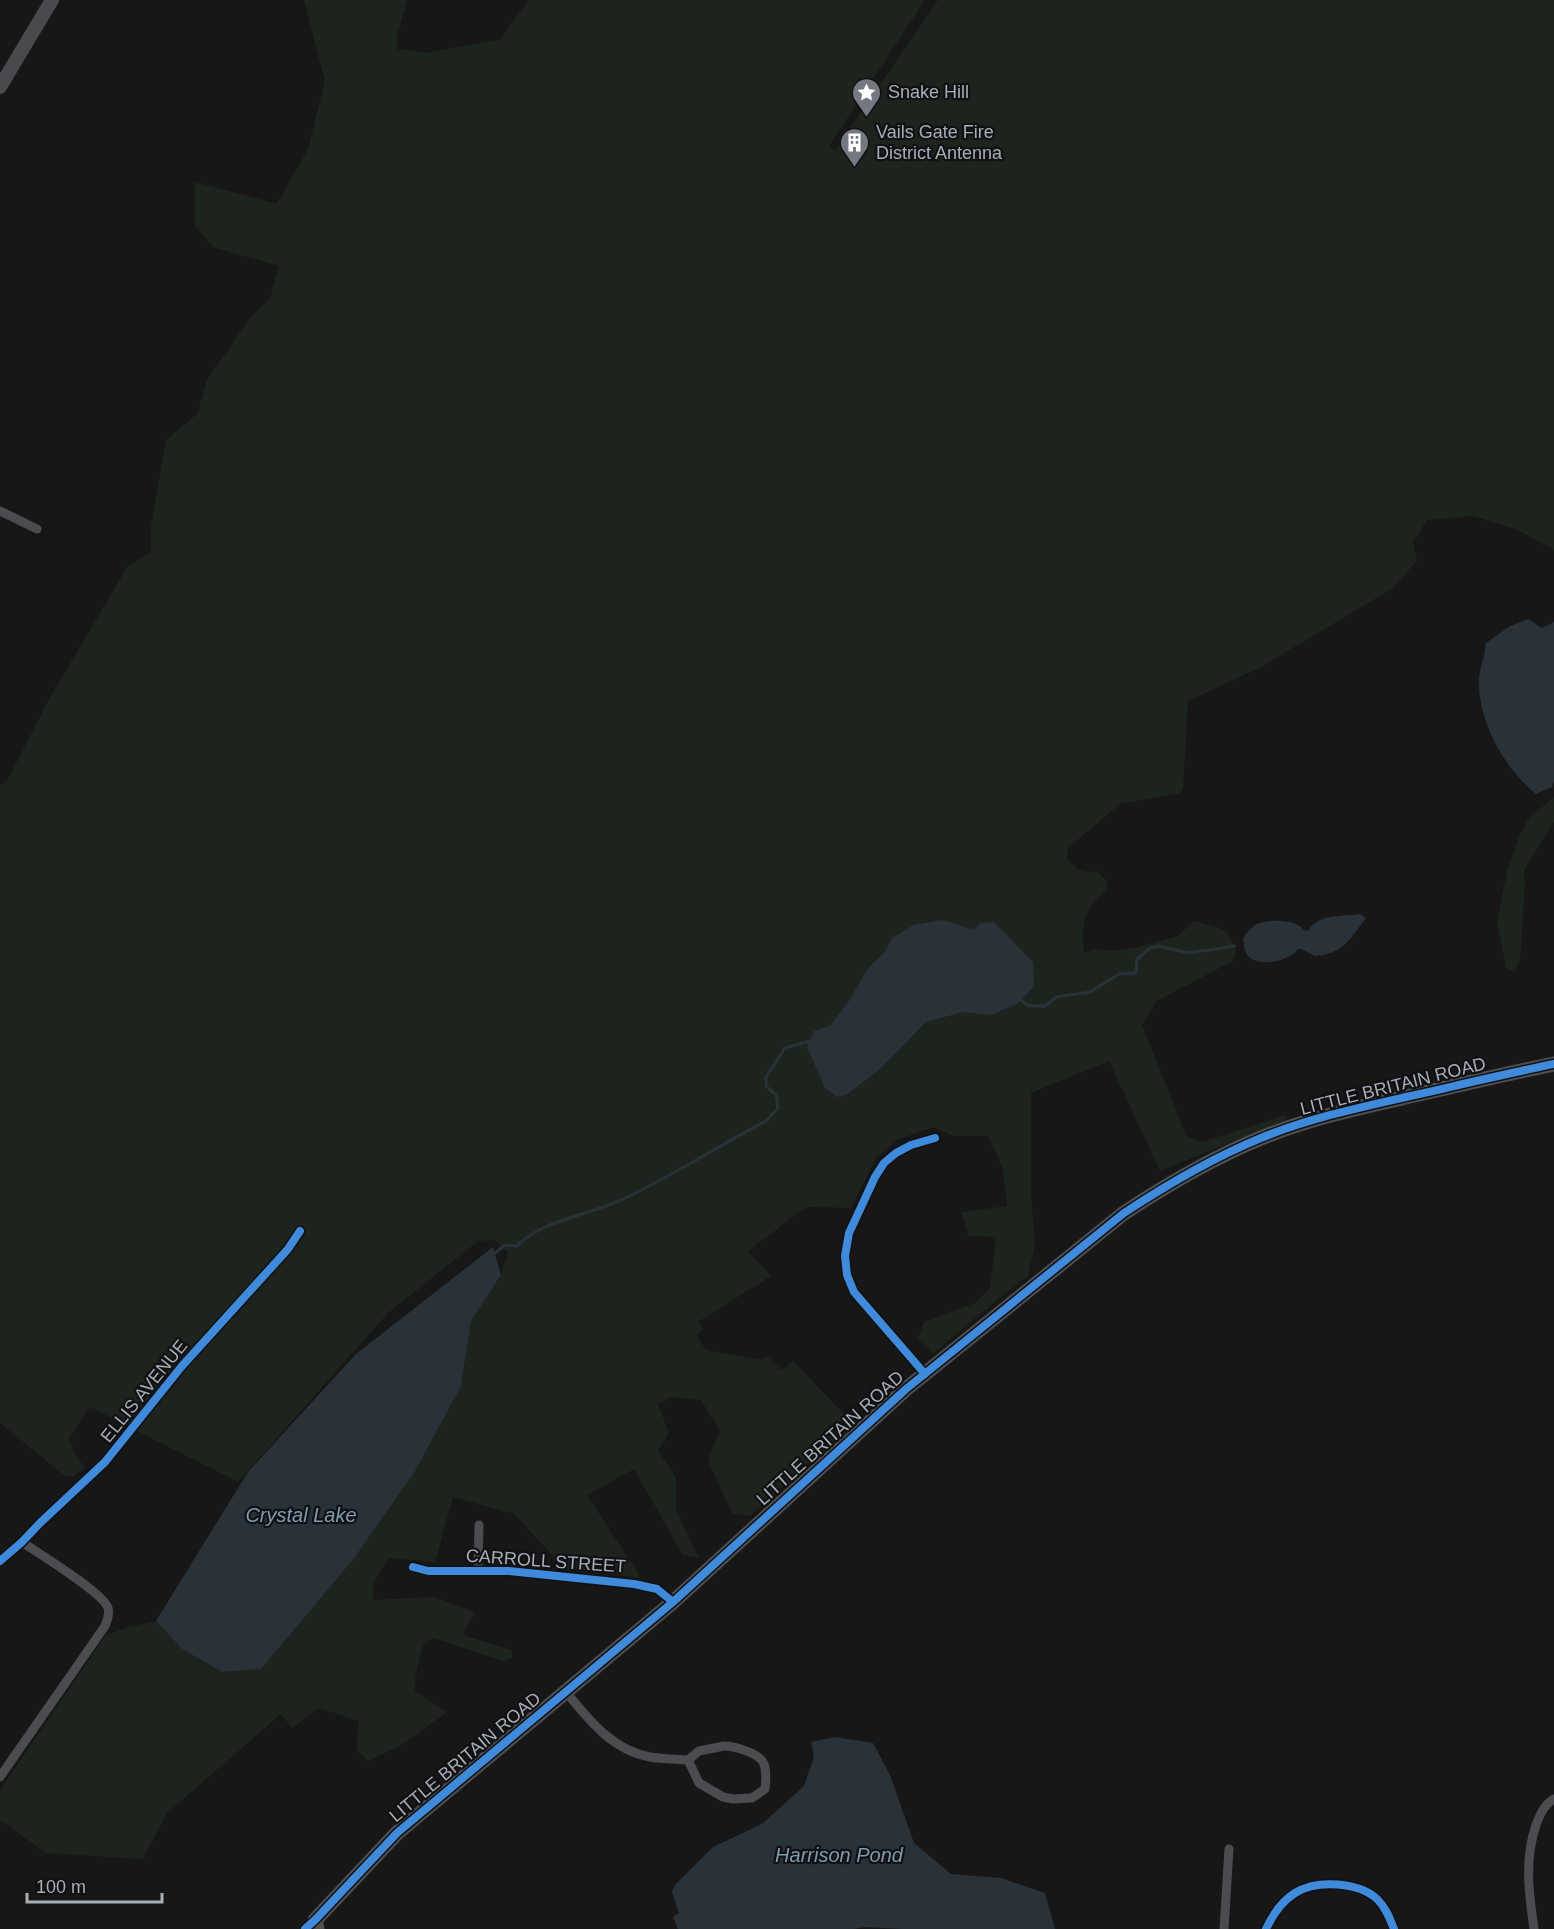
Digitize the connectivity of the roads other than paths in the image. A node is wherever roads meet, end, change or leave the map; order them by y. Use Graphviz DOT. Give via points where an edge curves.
graph roads {
  1 [pos="52,0"];
  2 [pos="0,87"];
  3 [pos="0,511"];
  4 [pos="37,528"];
  5 [pos="1554,1064"];
  6 [pos="935,1138"];
  7 [pos="300,1231"];
  8 [pos="925,1374"];
  9 [pos="479,1525"];
  10 [pos="22,1542"];
  11 [pos="0,1561"];
  12 [pos="412,1567"];
  13 [pos="478,1571"];
  14 [pos="673,1602"];
  15 [pos="566,1692"];
  16 [pos="688,1760"];
  17 [pos="0,1776"];
  18 [pos="1554,1799"];
  19 [pos="1229,1849"];
  20 [pos="312,1926"];
  21 [pos="1224,1929"];
  22 [pos="1266,1929"];
  23 [pos="1394,1929"];
  24 [pos="1533,1929"];
  1 -- 2 [label="main road"];
  3 -- 4 [label="street"];
  5 -- 8 [label="main road, LITTLE BRITAIN ROAD" via="1339,1113 1261,1137 1214,1159 1124,1212"];
  6 -- 8 [label="street" via="911,1144 884,1163 849,1233 845,1256 854,1292"];
  7 -- 10 [label="street, ELLIS AVENUE" via="182,1366 105,1462"];
  8 -- 14 [label="main road, LITTLE BRITAIN ROAD"];
  9 -- 13 [label="street"];
  10 -- 11 [label="street, ELLIS AVENUE"];
  10 -- 17 [label="street" via="76,1578 109,1609 105,1626"];
  12 -- 13 [label="street, CARROLL STREET"];
  13 -- 14 [label="street, CARROLL STREET" via="634,1584 657,1589"];
  14 -- 15 [label="main road, LITTLE BRITAIN ROAD"];
  15 -- 16 [label="street" via="609,1739 649,1757"];
  15 -- 20 [label="main road, LITTLE BRITAIN ROAD" via="397,1833"];
  16 -- 16 [label="street" via="699,1751 734,1746 761,1759 766,1771 765,1789 752,1798 723,1797 699,1783"];
  18 -- 24 [label="street" via="1540,1814 1531,1839 1527,1870"];
  19 -- 21 [label="street"];
  22 -- 23 [label="street" via="1293,1894 1313,1886 1341,1884 1358,1888 1378,1900"];
}
